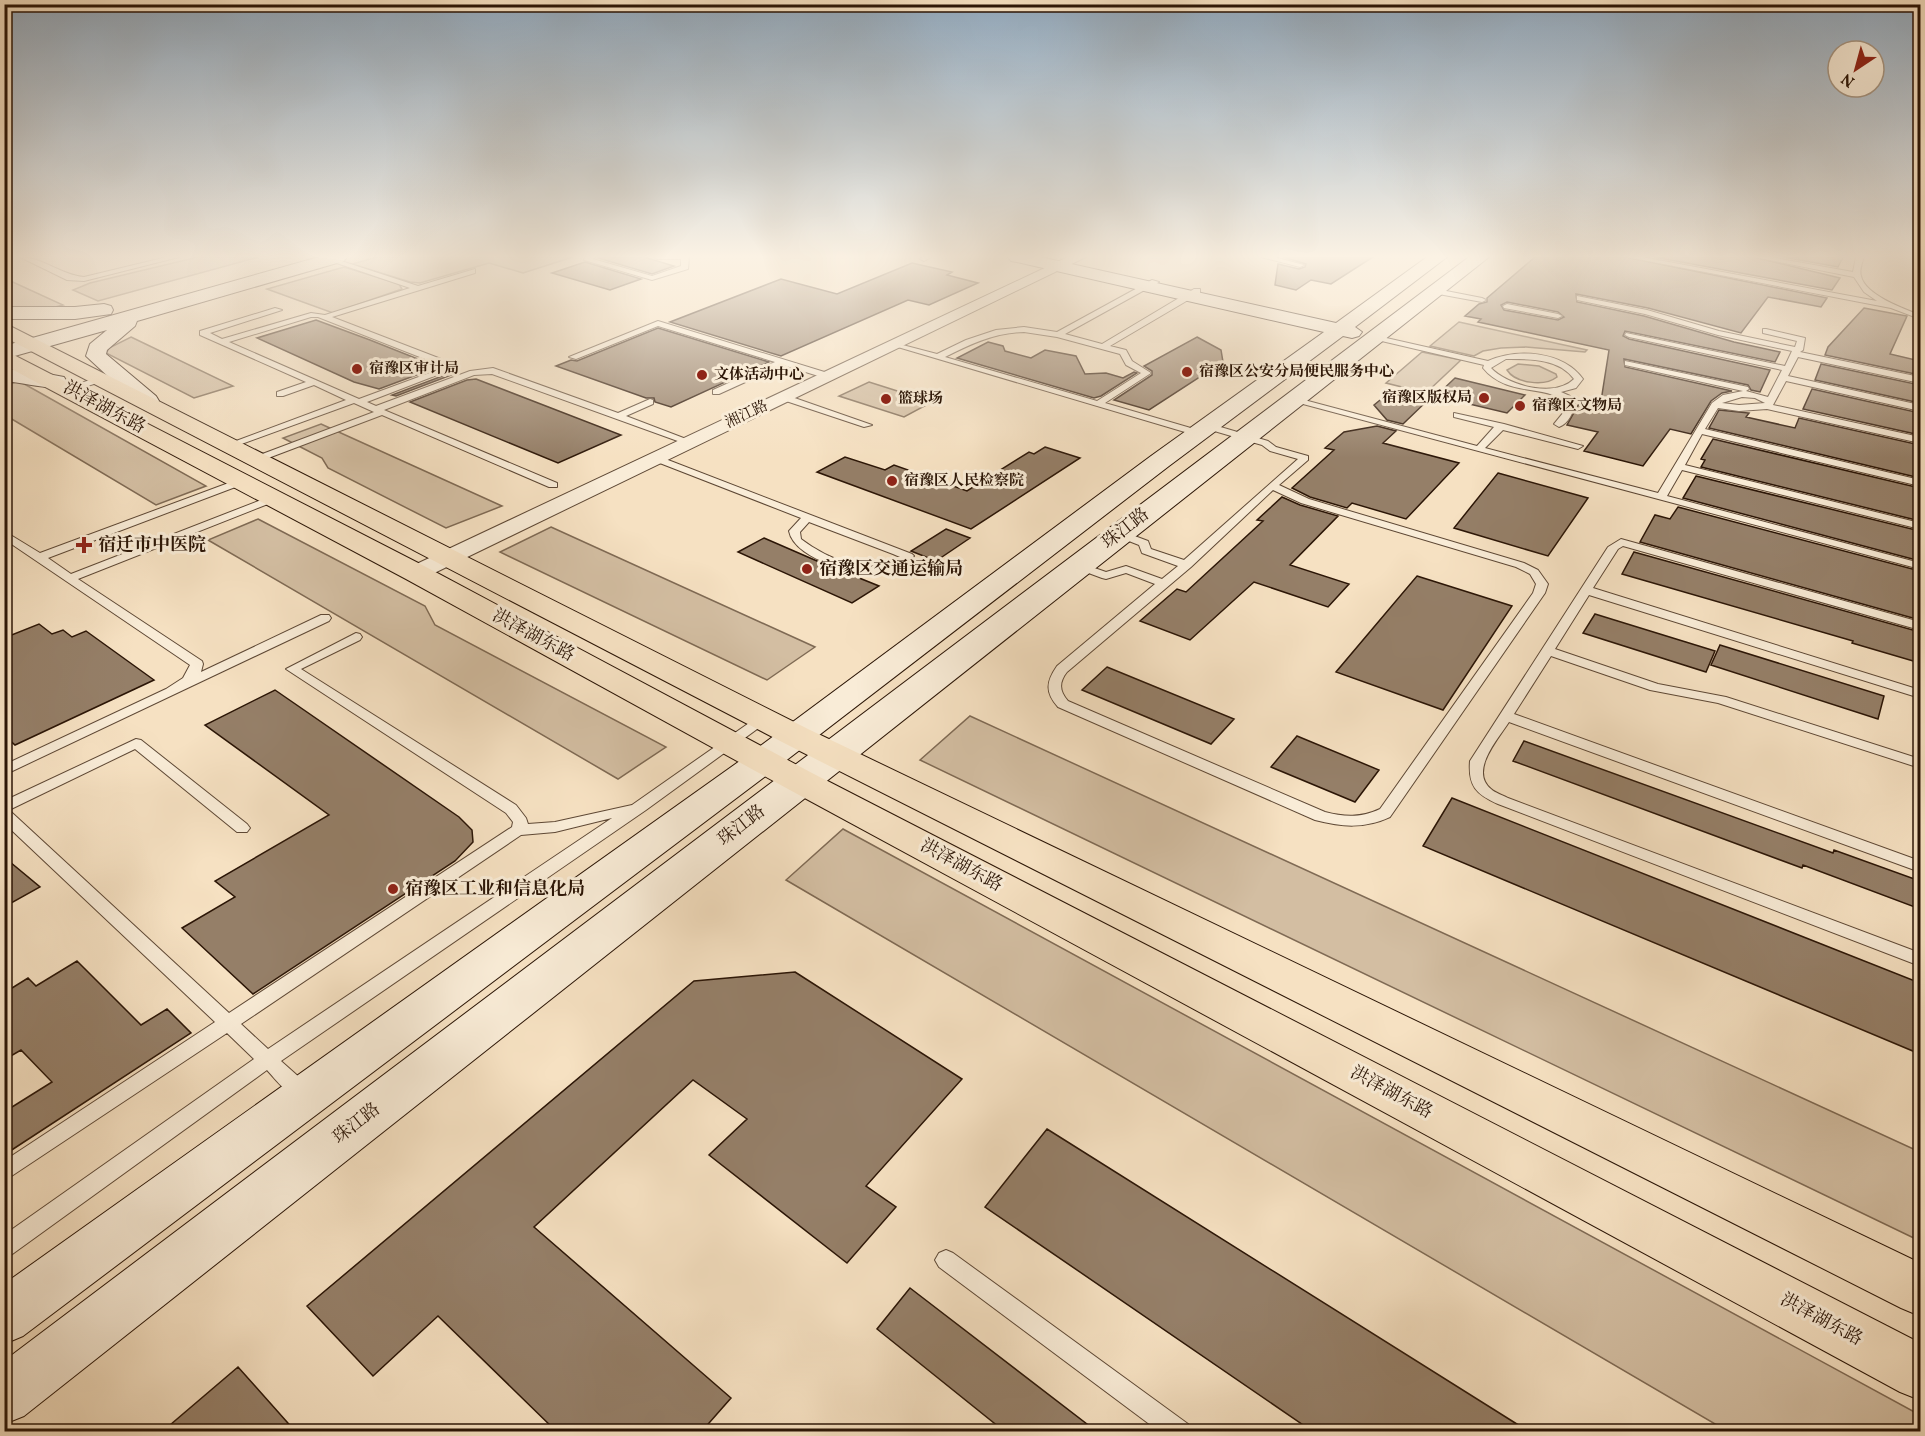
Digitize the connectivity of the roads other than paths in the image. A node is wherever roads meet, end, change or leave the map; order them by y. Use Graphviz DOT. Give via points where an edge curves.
graph roads {
  1 [pos="43,324"];
  2 [pos="67,324"];
  3 [pos="84,324"];
  4 [pos="126,324"];
  5 [pos="232,324"];
  6 [pos="280,324"];
  7 [pos="343,324"];
  8 [pos="655,324"];
  9 [pos="661,324"];
  10 [pos="937,324"];
  11 [pos="1078,324"];
  12 [pos="1144,324"];
  13 [pos="1284,324"];
  14 [pos="1324,324"];
  15 [pos="1364,324"];
  16 [pos="1370,324"];
  17 [pos="1684,324"];
  18 [pos="1766,331"];
  19 [pos="1359,332"];
  20 [pos="1058,335"];
  21 [pos="1629,335"];
  22 [pos="12,339"];
  23 [pos="223,341"];
  24 [pos="895,345"];
  25 [pos="1103,347"];
  26 [pos="1798,352"];
  27 [pos="1304,355"];
  28 [pos="573,357"];
  29 [pos="938,357"];
  30 [pos="438,361"];
  31 [pos="782,362"];
  32 [pos="1489,363"];
  33 [pos="1628,363"];
  34 [pos="446,370"];
  35 [pos="1786,374"];
  36 [pos="4,375"];
  37 [pos="828,376"];
  38 [pos="104,378"];
  39 [pos="1920,380"];
  40 [pos="315,382"];
  41 [pos="62,386"];
  42 [pos="1545,390"];
  43 [pos="716,392"];
  44 [pos="280,394"];
  45 [pos="783,398"];
  46 [pos="1293,400"];
  47 [pos="148,401"];
  48 [pos="356,401"];
  49 [pos="650,402"];
  50 [pos="1770,402"];
  51 [pos="1098,404"];
  52 [pos="1920,408"];
  53 [pos="380,411"];
  54 [pos="1457,415"];
  55 [pos="619,416"];
  56 [pos="1559,424"];
  57 [pos="867,425"];
  58 [pos="1501,426"];
  59 [pos="1203,430"];
  60 [pos="1700,431"];
  61 [pos="1245,437"];
  62 [pos="1920,440"];
  63 [pos="689,442"];
  64 [pos="1578,446"];
  65 [pos="1479,449"];
  66 [pos="655,458"];
  67 [pos="1679,466"];
  68 [pos="252,470"];
  69 [pos="1920,483"];
  70 [pos="554,485"];
  71 [pos="1272,486"];
  72 [pos="1661,497"];
  73 [pos="808,517"];
  74 [pos="1920,526"];
  75 [pos="4,534"];
  76 [pos="1120,534"];
  77 [pos="449,556"];
  78 [pos="41,557"];
  79 [pos="1186,565"];
  80 [pos="1079,566"];
  81 [pos="1920,566"];
  82 [pos="416,573"];
  83 [pos="70,578"];
  84 [pos="1165,584"];
  85 [pos="1586,590"];
  86 [pos="325,618"];
  87 [pos="1920,626"];
  88 [pos="356,637"];
  89 [pos="1548,651"];
  90 [pos="171,692"];
  91 [pos="1920,694"];
  92 [pos="1506,716"];
  93 [pos="764,719"];
  94 [pos="796,735"];
  95 [pos="730,743"];
  96 [pos="835,754"];
  97 [pos="763,761"];
  98 [pos="1920,764"];
  99 [pos="4,771"];
  100 [pos="800,781"];
  101 [pos="641,806"];
  102 [pos="4,807"];
  103 [pos="4,814"];
  104 [pos="242,828"];
  105 [pos="518,830"];
  106 [pos="1920,867"];
  107 [pos="1920,960"];
  108 [pos="229,1024"];
  109 [pos="267,1060"];
  110 [pos="306,1096"];
  111 [pos="4,1172"];
  112 [pos="4,1248"];
  113 [pos="946,1260"];
  114 [pos="1920,1290"];
  115 [pos="4,1317"];
  116 [pos="1920,1372"];
  117 [pos="4,1396"];
  118 [pos="1180,1431"];
  1 -- 22 [label="street"];
  2 -- 22 [label="street"];
  3 -- 22 [label="street"];
  4 -- 47 [label="street" via="97,348 96,356"];
  5 -- 23 [label="lane" via="203,333"];
  6 -- 23 [label="lane"];
  7 -- 30 [label="lane"];
  8 -- 28 [label="lane"];
  9 -- 31 [label="lane"];
  10 -- 24 [label="street, 湘江路"];
  11 -- 20 [label="lane"];
  12 -- 25 [label="lane"];
  13 -- 27 [label="street" via="1306,340"];
  14 -- 19 [label="street"];
  15 -- 19 [label="street, 珠江路"];
  16 -- 19 [label="street, 珠江路"];
  17 -- 26 [label="lane"];
  18 -- 26 [label="lane" via="1802,340"];
  19 -- 27 [label="street, 珠江路"];
  19 -- 32 [label="lane"];
  19 -- 46 [label="street, 珠江路"];
  20 -- 25 [label="lane"];
  20 -- 29 [label="lane" via="1030,329 985,334"];
  21 -- 35 [label="lane"];
  22 -- 38 [label="main road, 洪泽湖东路"];
  22 -- 41 [label="main road, 洪泽湖东路"];
  23 -- 40 [label="lane"];
  24 -- 29 [label="lane"];
  24 -- 37 [label="street, 湘江路"];
  25 -- 51 [label="lane" via="1123,352 1129,363 1147,373"];
  26 -- 35 [label="lane"];
  26 -- 39 [label="lane"];
  27 -- 59 [label="street, 珠江路"];
  29 -- 51 [label="lane"];
  31 -- 37 [label="lane"];
  31 -- 43 [label="lane"];
  32 -- 42 [label="lane" via="1490,373 1506,382"];
  32 -- 42 [label="lane" via="1516,356 1545,359 1569,368 1579,379 1570,387"];
  33 -- 50 [label="lane"];
  34 -- 48 [label="lane"];
  35 -- 50 [label="lane"];
  35 -- 52 [label="lane"];
  36 -- 41 [label="street" via="26,376"];
  37 -- 45 [label="street, 湘江路"];
  38 -- 41 [label="lane"];
  38 -- 47 [label="main road, 洪泽湖东路"];
  40 -- 44 [label="lane"];
  40 -- 48 [label="lane"];
  41 -- 68 [label="main road, 洪泽湖东路"];
  42 -- 56 [label="lane" via="1560,394 1570,403"];
  45 -- 57 [label="lane"];
  45 -- 63 [label="street, 湘江路"];
  46 -- 61 [label="street, 珠江路"];
  46 -- 65 [label="lane"];
  47 -- 68 [label="main road, 洪泽湖东路"];
  48 -- 53 [label="lane"];
  48 -- 68 [label="lane"];
  49 -- 55 [label="lane"];
  50 -- 60 [label="lane" via="1739,408 1715,405"];
  50 -- 62 [label="lane"];
  51 -- 59 [label="lane"];
  53 -- 55 [label="lane" via="473,373 493,371"];
  53 -- 68 [label="lane"];
  53 -- 70 [label="lane"];
  54 -- 58 [label="lane"];
  55 -- 63 [label="lane"];
  58 -- 64 [label="lane"];
  58 -- 65 [label="lane"];
  59 -- 61 [label="lane"];
  59 -- 94 [label="street, 珠江路"];
  60 -- 67 [label="lane"];
  60 -- 69 [label="lane"];
  61 -- 71 [label="lane" via="1305,458"];
  61 -- 76 [label="street, 珠江路"];
  63 -- 66 [label="street, 湘江路"];
  65 -- 72 [label="lane"];
  66 -- 73 [label="lane"];
  66 -- 77 [label="street, 湘江路"];
  67 -- 72 [label="lane"];
  67 -- 74 [label="lane"];
  68 -- 77 [label="main road, 洪泽湖东路"];
  68 -- 78 [label="lane"];
  68 -- 82 [label="main road, 洪泽湖东路"];
  68 -- 83 [label="lane"];
  71 -- 79 [label="lane"];
  71 -- 84 [label="lane" via="1305,501 1520,565 1534,572 1542,584 1385,813 1370,821 1353,823 1320,816 1063,704 1054,695 1053,685 1062,669"];
  72 -- 81 [label="lane"];
  73 -- 73 [label="lane" via="794,531 795,540 806,549 844,564 890,568 908,556"];
  75 -- 78 [label="lane"];
  76 -- 79 [label="lane" via="1144,543 1146,551"];
  76 -- 80 [label="street, 珠江路"];
  77 -- 82 [label="street, 湘江路"];
  77 -- 93 [label="main road, 洪泽湖东路"];
  78 -- 83 [label="lane"];
  79 -- 84 [label="lane"];
  80 -- 84 [label="lane" via="1106,576 1126,569"];
  80 -- 96 [label="street, 珠江路"];
  82 -- 95 [label="main road, 洪泽湖东路"];
  83 -- 90 [label="lane" via="196,664 196,672"];
  85 -- 87 [label="lane" via="1621,542"];
  85 -- 89 [label="lane"];
  85 -- 91 [label="lane"];
  86 -- 90 [label="lane"];
  88 -- 105 [label="lane" via="292,669 512,809 521,822"];
  89 -- 92 [label="lane"];
  89 -- 98 [label="lane" via="1655,687 1721,700"];
  90 -- 99 [label="lane"];
  92 -- 106 [label="lane"];
  92 -- 107 [label="lane" via="1477,761 1476,777 1485,792"];
  93 -- 94 [label="main road, 洪泽湖东路"];
  93 -- 95 [label="lane"];
  94 -- 96 [label="main road, 洪泽湖东路"];
  94 -- 97 [label="street, 珠江路"];
  95 -- 97 [label="main road, 洪泽湖东路"];
  95 -- 101 [label="lane"];
  96 -- 100 [label="street, 珠江路"];
  96 -- 114 [label="main road, 洪泽湖东路"];
  97 -- 100 [label="main road, 洪泽湖东路"];
  97 -- 110 [label="street, 珠江路"];
  100 -- 116 [label="main road, 洪泽湖东路"];
  100 -- 117 [label="street, 珠江路"];
  101 -- 105 [label="lane" via="555,827"];
  101 -- 109 [label="lane"];
  102 -- 104 [label="lane" via="136,743"];
  103 -- 108 [label="lane"];
  105 -- 108 [label="lane"];
  108 -- 109 [label="lane"];
  108 -- 111 [label="lane"];
  109 -- 110 [label="lane"];
  109 -- 112 [label="lane"];
  110 -- 115 [label="street, 珠江路"];
  113 -- 118 [label="lane"];
}
